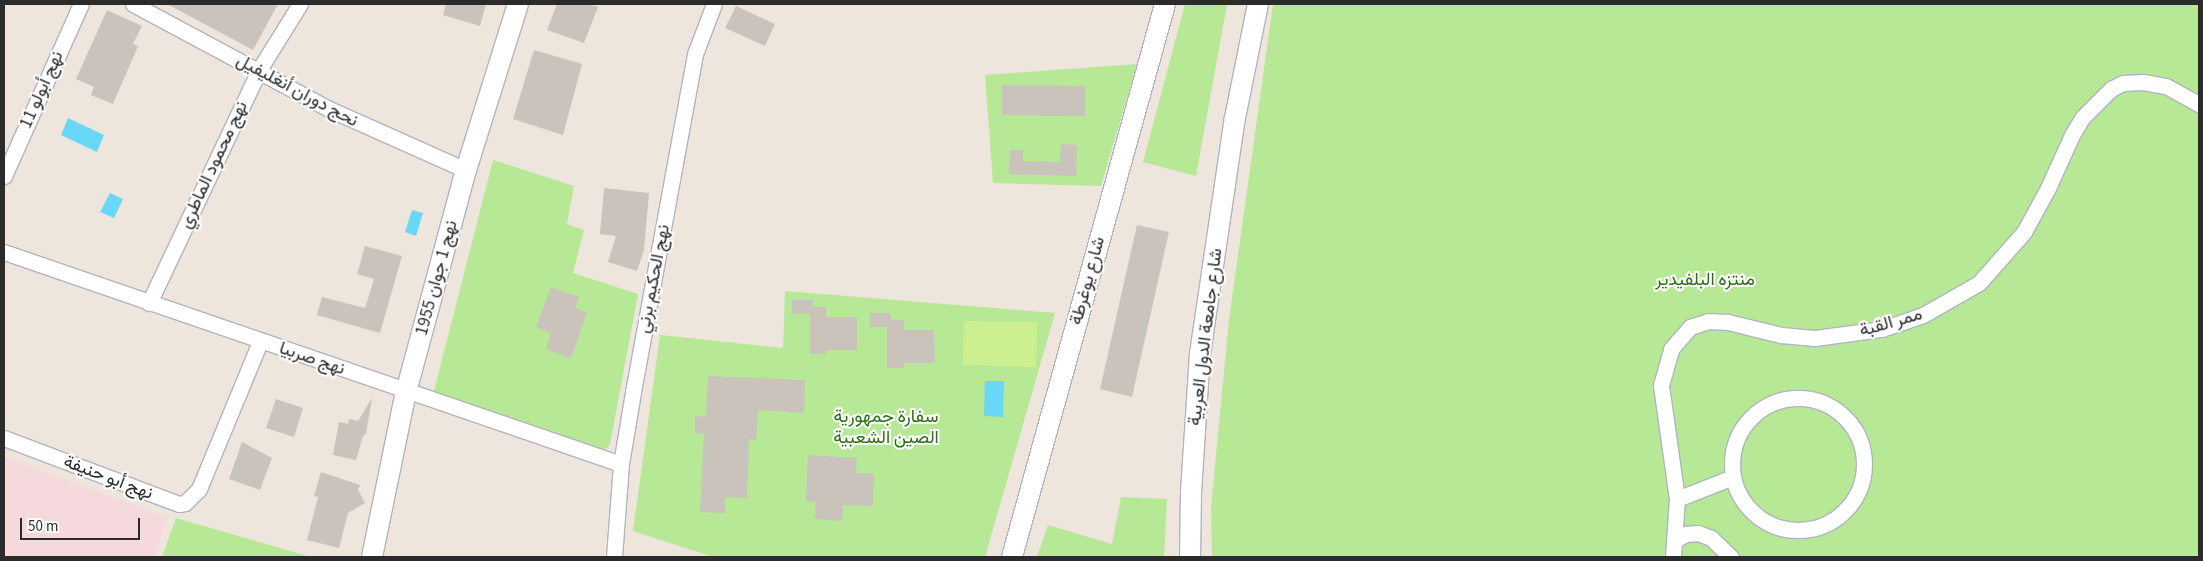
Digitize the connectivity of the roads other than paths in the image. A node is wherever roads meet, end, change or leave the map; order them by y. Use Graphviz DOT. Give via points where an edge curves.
graph roads {
  1 [pos="81,4"];
  2 [pos="133,4"];
  3 [pos="300,4"];
  4 [pos="518,4"];
  5 [pos="714,4"];
  6 [pos="1164,4"];
  7 [pos="1244,4"];
  8 [pos="1258,4"];
  9 [pos="259,70"];
  10 [pos="2199,104"];
  11 [pos="1235,118"];
  12 [pos="466,170"];
  13 [pos="4,176"];
  14 [pos="4,252"];
  15 [pos="148,303"];
  16 [pos="260,342"];
  17 [pos="406,392"];
  18 [pos="4,438"];
  19 [pos="621,464"];
  20 [pos="1733,476"];
  21 [pos="1677,499"];
  22 [pos="1675,540"];
  23 [pos="372,557"];
  24 [pos="614,557"];
  25 [pos="1012,557"];
  26 [pos="1190,557"];
  27 [pos="1673,557"];
  28 [pos="1731,557"];
  1 -- 13 [label="street, نهج أبولو 11"];
  2 -- 9 [label="street, نحج دوران أنغليفيل"];
  3 -- 9 [label="street, نهج محمود الماطري"];
  4 -- 12 [label="street, نهج 1 جوان 1955"];
  5 -- 19 [label="street, نهج الحكيم برني" via="695,54"];
  6 -- 25 [label="street, شارع يوغرطة"];
  7 -- 11 [label="street, شارع جامعة الدول العربية"];
  8 -- 11 [label="street, شارع جامعة الدول العربية"];
  9 -- 12 [label="street, نحج دوران أنغليفيل" via="337,113"];
  9 -- 15 [label="street, نهج محمود الماطري"];
  10 -- 21 [label="street, ممر القبة" via="2166,86 2143,82 2123,83 2110,90 2083,117 2024,232 1978,283 1923,315 1882,329 1814,338 1781,335 1728,322 1708,321 1690,327 1671,349 1661,386"];
  11 -- 26 [label="street, شارع جامعة الدول العربية" via="1200,354"];
  12 -- 17 [label="street, نهج 1 جوان 1955"];
  14 -- 15 [label="street, نهج صربيا"];
  15 -- 16 [label="street, نهج صربيا"];
  16 -- 17 [label="street, نهج صربيا"];
  16 -- 18 [label="street, نهج أبو حنيفة" via="199,489 185,503 178,504"];
  17 -- 19 [label="street, نهج صربيا"];
  17 -- 23 [label="street, نهج 1 جوان 1955"];
  19 -- 24 [label="street, نهج الحكيم برني"];
  20 -- 20 [label="street" via="1739,495 1750,510 1766,522 1783,529 1812,528 1838,517 1851,504 1860,487 1864,468 1862,449 1853,428 1837,411 1817,401 1795,398 1773,403 1754,415 1740,432 1732,454"];
  20 -- 21 [label="street"];
  21 -- 22 [label="street, ممر القبة"];
  22 -- 27 [label="street, ممر القبة"];
  22 -- 28 [label="street" via="1686,534 1698,533 1711,538"];
}
